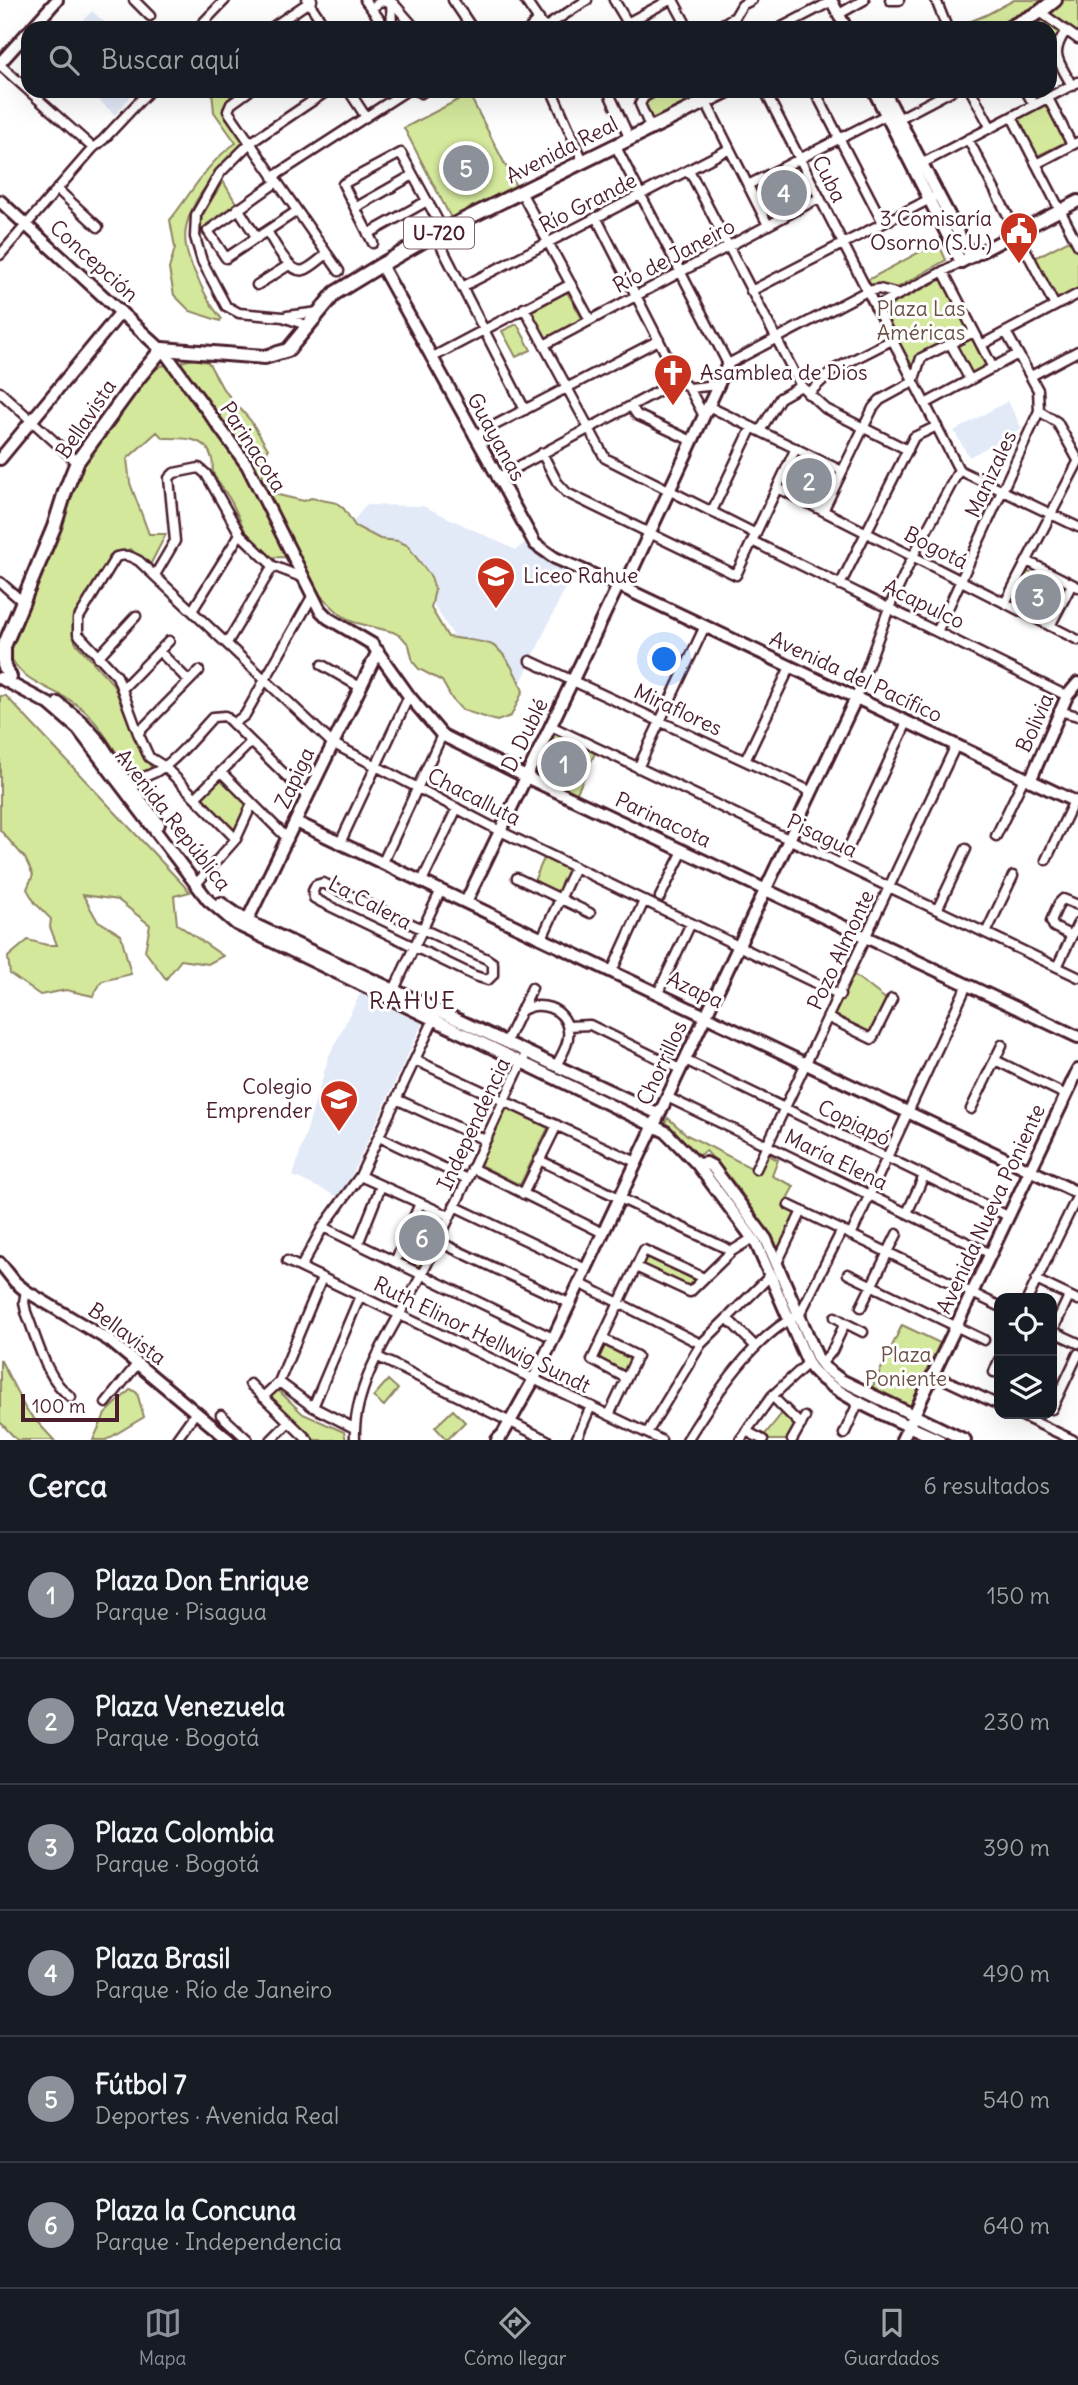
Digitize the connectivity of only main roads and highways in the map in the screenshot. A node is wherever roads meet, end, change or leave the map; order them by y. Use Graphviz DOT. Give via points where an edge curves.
graph roads {
  1 [pos="1055,0"];
  2 [pos="1023,21"];
  3 [pos="710,98"];
  4 [pos="162,349"];
  5 [pos="1,651"];
  6 [pos="5,679"];
  1 -- 2 [label="main road"];
  3 -- 4 [label="main road, Avenida Real / U-720" via="381,265 335,293 288,350 265,357"];
  4 -- 5 [label="main road, Bellavista" via="77,462"];
  5 -- 6 [label="main road"];
}
